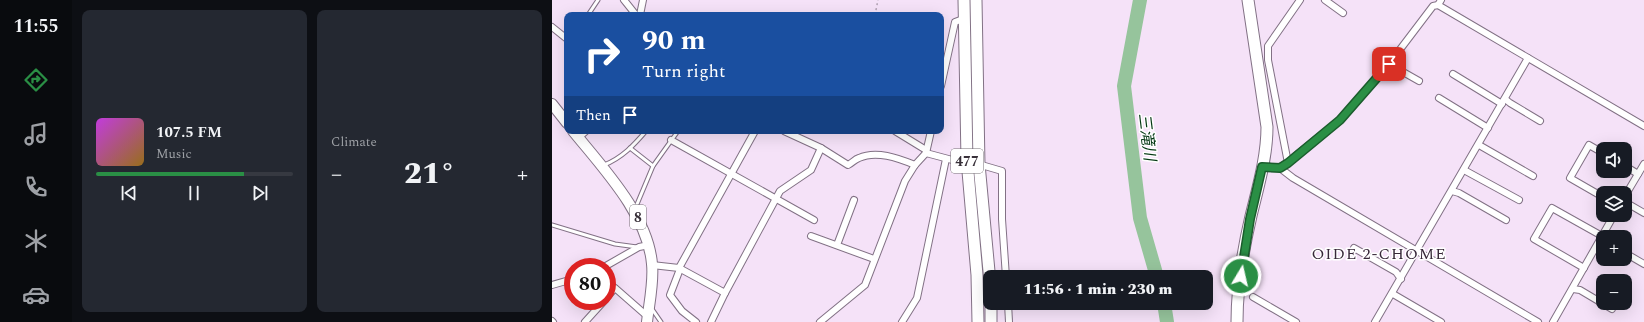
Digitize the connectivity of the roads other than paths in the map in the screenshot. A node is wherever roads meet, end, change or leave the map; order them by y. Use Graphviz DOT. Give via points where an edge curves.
graph roads {
  1 [pos="598,0"];
  2 [pos="624,0"];
  3 [pos="644,0"];
  4 [pos="964,0"];
  5 [pos="976,0"];
  6 [pos="1248,0"];
  7 [pos="1300,0"];
  8 [pos="1325,0"];
  9 [pos="1440,2"];
  10 [pos="590,12"];
  11 [pos="634,12"];
  12 [pos="641,12"];
  13 [pos="1343,12"];
  14 [pos="963,19"];
  15 [pos="552,27"];
  16 [pos="564,37"];
  17 [pos="1528,58"];
  18 [pos="1389,64"];
  19 [pos="944,72"];
  20 [pos="1453,74"];
  21 [pos="1419,81"];
  22 [pos="1439,98"];
  23 [pos="1504,101"];
  24 [pos="552,104"];
  25 [pos="564,119"];
  26 [pos="1540,121"];
  27 [pos="1644,126"];
  28 [pos="1488,128"];
  29 [pos="580,134"];
  30 [pos="643,134"];
  31 [pos="676,134"];
  32 [pos="753,134"];
  33 [pos="791,134"];
  34 [pos="900,134"];
  35 [pos="931,134"];
  36 [pos="671,140"];
  37 [pos="1479,145"];
  38 [pos="630,148"];
  39 [pos="821,148"];
  40 [pos="1596,149"];
  41 [pos="926,152"];
  42 [pos="946,159"];
  43 [pos="967,160"];
  44 [pos="1288,163"];
  45 [pos="979,164"];
  46 [pos="1644,164"];
  47 [pos="915,165"];
  48 [pos="600,166"];
  49 [pos="653,166"];
  50 [pos="1262,167"];
  51 [pos="1280,168"];
  52 [pos="1464,170"];
  53 [pos="1632,170"];
  54 [pos="732,174"];
  55 [pos="1638,174"];
  56 [pos="1533,176"];
  57 [pos="1631,186"];
  58 [pos="1452,191"];
  59 [pos="1596,193"];
  60 [pos="776,198"];
  61 [pos="854,200"];
  62 [pos="1519,200"];
  63 [pos="1632,206"];
  64 [pos="634,210"];
  65 [pos="1644,213"];
  66 [pos="814,220"];
  67 [pos="1506,220"];
  68 [pos="552,225"];
  69 [pos="1596,234"];
  70 [pos="811,236"];
  71 [pos="837,245"];
  72 [pos="644,246"];
  73 [pos="1354,248"];
  74 [pos="1596,248"];
  75 [pos="1417,251"];
  76 [pos="1632,257"];
  77 [pos="874,259"];
  78 [pos="616,261"];
  79 [pos="1644,264"];
  80 [pos="652,265"];
  81 [pos="1584,268"];
  82 [pos="679,269"];
  83 [pos="989,270"];
  84 [pos="1006,270"];
  85 [pos="1401,279"];
  86 [pos="564,282"];
  87 [pos="552,285"];
  88 [pos="1573,288"];
  89 [pos="616,289"];
  90 [pos="725,293"];
  91 [pos="1393,294"];
  92 [pos="1253,297"];
  93 [pos="1596,300"];
  94 [pos="648,304"];
  95 [pos="596,310"];
  96 [pos="991,310"];
  97 [pos="1008,310"];
  98 [pos="647,319"];
  99 [pos="585,322"];
  100 [pos="661,322"];
  101 [pos="696,322"];
  102 [pos="711,322"];
  103 [pos="820,322"];
  104 [pos="902,322"];
  105 [pos="978,322"];
  106 [pos="991,322"];
  107 [pos="1009,322"];
  108 [pos="1237,322"];
  109 [pos="1296,322"];
  110 [pos="1375,322"];
  111 [pos="1441,322"];
  112 [pos="1538,322"];
  113 [pos="1553,322"];
  1 -- 10 [label="lane"];
  2 -- 11 [label="street"];
  3 -- 12 [label="street"];
  4 -- 14 [label="highway, 477"];
  5 -- 45 [label="highway, 477"];
  6 -- 50 [label="highway" via="1267,127"];
  7 -- 44 [label="street" via="1268,46 1268,60"];
  8 -- 13 [label="street"];
  9 -- 17 [label="street"];
  9 -- 18 [label="street" via="1433,6"];
  14 -- 19 [label="street" via="955,22"];
  14 -- 43 [label="highway, 477"];
  15 -- 16 [label="street"];
  17 -- 23 [label="street"];
  17 -- 27 [label="street"];
  18 -- 21 [label="street"];
  18 -- 44 [label="street" via="1340,120"];
  20 -- 23 [label="street"];
  22 -- 28 [label="street"];
  23 -- 26 [label="street"];
  23 -- 28 [label="street"];
  24 -- 25 [label="main road"];
  28 -- 37 [label="street"];
  29 -- 48 [label="main road, 8"];
  30 -- 38 [label="lane"];
  31 -- 36 [label="lane"];
  32 -- 54 [label="street"];
  33 -- 39 [label="street"];
  34 -- 41 [label="street"];
  35 -- 41 [label="street"];
  36 -- 49 [label="lane"];
  36 -- 54 [label="street"];
  37 -- 52 [label="street"];
  37 -- 56 [label="street"];
  38 -- 48 [label="lane" via="619,158"];
  38 -- 49 [label="lane"];
  39 -- 47 [label="street" via="848,165 858,158 877,155 895,157"];
  39 -- 60 [label="street" via="811,170 780,191"];
  40 -- 59 [label="street" via="1589,145 1570,178"];
  41 -- 42 [label="street"];
  41 -- 47 [label="street"];
  42 -- 43 [label="street"];
  42 -- 104 [label="street" via="917,298"];
  43 -- 45 [label="street"];
  43 -- 105 [label="highway, 477" via="977,275"];
  44 -- 51 [label="street"];
  45 -- 83 [label="highway, 477"];
  45 -- 84 [label="street" via="1002,170"];
  46 -- 55 [label="street"];
  47 -- 77 [label="street" via="905,181"];
  48 -- 64 [label="main road, 8"];
  49 -- 64 [label="lane"];
  50 -- 51 [label="street"];
  50 -- 108 [label="highway" via="1250,219"];
  51 -- 75 [label="street"];
  52 -- 58 [label="street"];
  52 -- 62 [label="street"];
  53 -- 55 [label="street"];
  54 -- 60 [label="street"];
  54 -- 82 [label="street"];
  55 -- 57 [label="street"];
  58 -- 67 [label="street"];
  58 -- 75 [label="street"];
  60 -- 66 [label="street"];
  60 -- 90 [label="street"];
  61 -- 71 [label="street"];
  63 -- 65 [label="street"];
  64 -- 72 [label="main road, 8"];
  68 -- 72 [label="lane" via="615,244"];
  69 -- 81 [label="street" via="1552,208 1534,239"];
  70 -- 71 [label="street"];
  71 -- 77 [label="street"];
  72 -- 78 [label="street"];
  72 -- 80 [label="main road, 8"];
  73 -- 85 [label="street" via="1396,272"];
  74 -- 81 [label="street"];
  75 -- 85 [label="street"];
  75 -- 112 [label="street"];
  76 -- 79 [label="street"];
  77 -- 103 [label="street" via="861,290"];
  80 -- 82 [label="street"];
  80 -- 94 [label="main road, 8"];
  81 -- 88 [label="street"];
  82 -- 90 [label="street"];
  82 -- 101 [label="street" via="670,295 682,311"];
  85 -- 91 [label="street"];
  86 -- 87 [label="street"];
  88 -- 93 [label="street"];
  88 -- 113 [label="street"];
  89 -- 98 [label="street"];
  90 -- 102 [label="street"];
  91 -- 110 [label="street"];
  91 -- 111 [label="street"];
  92 -- 109 [label="street"];
  94 -- 98 [label="main road, 8"];
  94 -- 100 [label="lane"];
  95 -- 99 [label="street"];
  96 -- 106 [label="highway"];
  97 -- 107 [label="street"];
}
